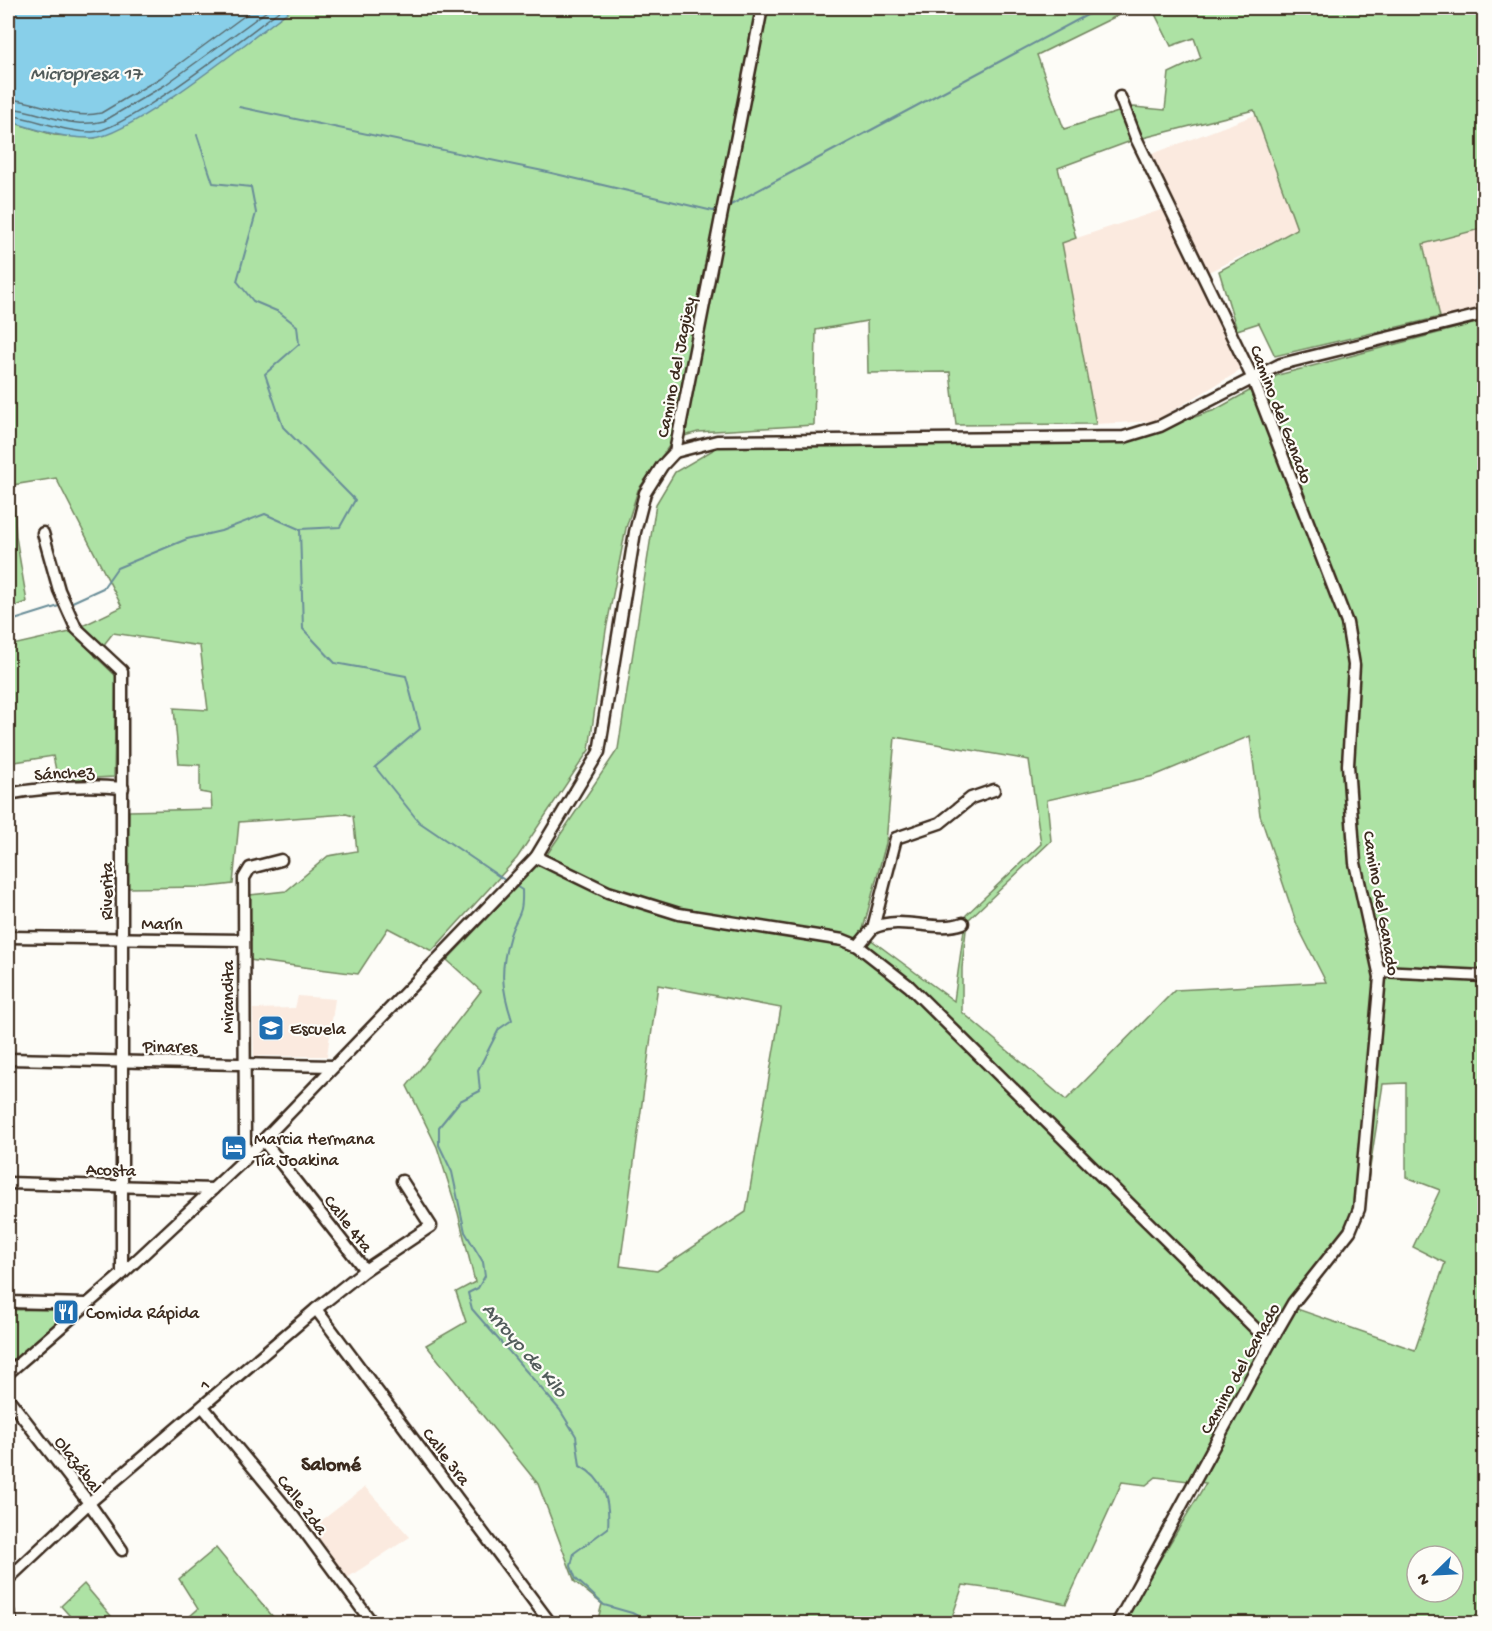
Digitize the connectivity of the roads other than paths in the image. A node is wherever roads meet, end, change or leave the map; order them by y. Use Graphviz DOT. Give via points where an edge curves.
graph roads {
  1 [pos="762,8"];
  2 [pos="1120,97"];
  3 [pos="1485,314"];
  4 [pos="1252,377"];
  5 [pos="675,452"];
  6 [pos="43,533"];
  7 [pos="123,788"];
  8 [pos="994,790"];
  9 [pos="8,795"];
  10 [pos="536,857"];
  11 [pos="280,860"];
  12 [pos="963,923"];
  13 [pos="873,928"];
  14 [pos="8,937"];
  15 [pos="123,940"];
  16 [pos="244,940"];
  17 [pos="858,946"];
  18 [pos="1380,970"];
  19 [pos="1485,976"];
  20 [pos="8,1059"];
  21 [pos="124,1062"];
  22 [pos="244,1063"];
  23 [pos="333,1066"];
  24 [pos="263,1140"];
  25 [pos="245,1159"];
  26 [pos="402,1181"];
  27 [pos="8,1183"];
  28 [pos="124,1186"];
  29 [pos="213,1189"];
  30 [pos="365,1270"];
  31 [pos="123,1274"];
  32 [pos="8,1302"];
  33 [pos="86,1304"];
  34 [pos="316,1309"];
  35 [pos="1270,1343"];
  36 [pos="8,1372"];
  37 [pos="8,1398"];
  38 [pos="203,1407"];
  39 [pos="89,1503"];
  40 [pos="122,1550"];
  41 [pos="8,1579"];
  42 [pos="8,1611"];
  43 [pos="12,1623"];
  44 [pos="373,1623"];
  45 [pos="551,1623"];
  46 [pos="1117,1623"];
  1 -- 5 [label="street, Camino del Jagüey"];
  2 -- 4 [label="street, Camino del Ganado" via="1136,138"];
  3 -- 4 [label="street" via="1281,364"];
  4 -- 5 [label="street" via="1160,426 1124,437 717,441"];
  4 -- 18 [label="street, Camino del Ganado" via="1347,623 1354,665 1348,765 1355,863"];
  5 -- 10 [label="street, Camino del Jagüey" via="645,493 635,532 599,752"];
  6 -- 7 [label="street, Riverita" via="59,590 76,628 122,671"];
  7 -- 9 [label="street, Sánchez" via="52,787"];
  7 -- 15 [label="street, Riverita"];
  8 -- 13 [label="street" via="971,798 940,823 896,838"];
  10 -- 17 [label="street" via="608,892 679,914 843,940"];
  10 -- 23 [label="street, Camino del Jagüey"];
  11 -- 16 [label="street, Mirandita" via="250,868 244,878"];
  12 -- 13 [label="street" via="890,922"];
  13 -- 17 [label="street"];
  14 -- 15 [label="street, Marín"];
  15 -- 16 [label="street, Marín"];
  15 -- 21 [label="street, Riverita"];
  16 -- 22 [label="street, Mirandita"];
  17 -- 35 [label="street" via="909,986"];
  18 -- 19 [label="street"];
  18 -- 35 [label="street, Camino del Ganado" via="1359,1209 1350,1231 1293,1304"];
  20 -- 21 [label="street, Pinares"];
  21 -- 22 [label="street, Pinares"];
  21 -- 28 [label="street, Riverita"];
  22 -- 23 [label="street, Pinares"];
  22 -- 25 [label="street, Mirandita"];
  23 -- 24 [label="street, Camino del Jagüey"];
  24 -- 25 [label="street, Camino del Jagüey"];
  24 -- 30 [label="street, Calle 4ta"];
  25 -- 29 [label="street, Camino del Jagüey"];
  26 -- 30 [label="street, 1" via="431,1226"];
  27 -- 28 [label="street, Acosta"];
  28 -- 29 [label="street, Acosta"];
  28 -- 31 [label="street, Riverita"];
  29 -- 31 [label="street, Camino del Jagüey"];
  30 -- 34 [label="street, 1"];
  31 -- 33 [label="street, Camino del Jagüey"];
  32 -- 33 [label="street"];
  33 -- 36 [label="street, Camino del Jagüey"];
  34 -- 38 [label="street, 1"];
  34 -- 45 [label="street, Calle 3ra"];
  35 -- 46 [label="street, Camino del Ganado"];
  37 -- 39 [label="street, Olazábal"];
  38 -- 39 [label="street, 1"];
  38 -- 44 [label="street, Calle 2da" via="294,1517"];
  39 -- 40 [label="street, Olazábal"];
  39 -- 41 [label="street, 1"];
  42 -- 43 [label="street"];
}
